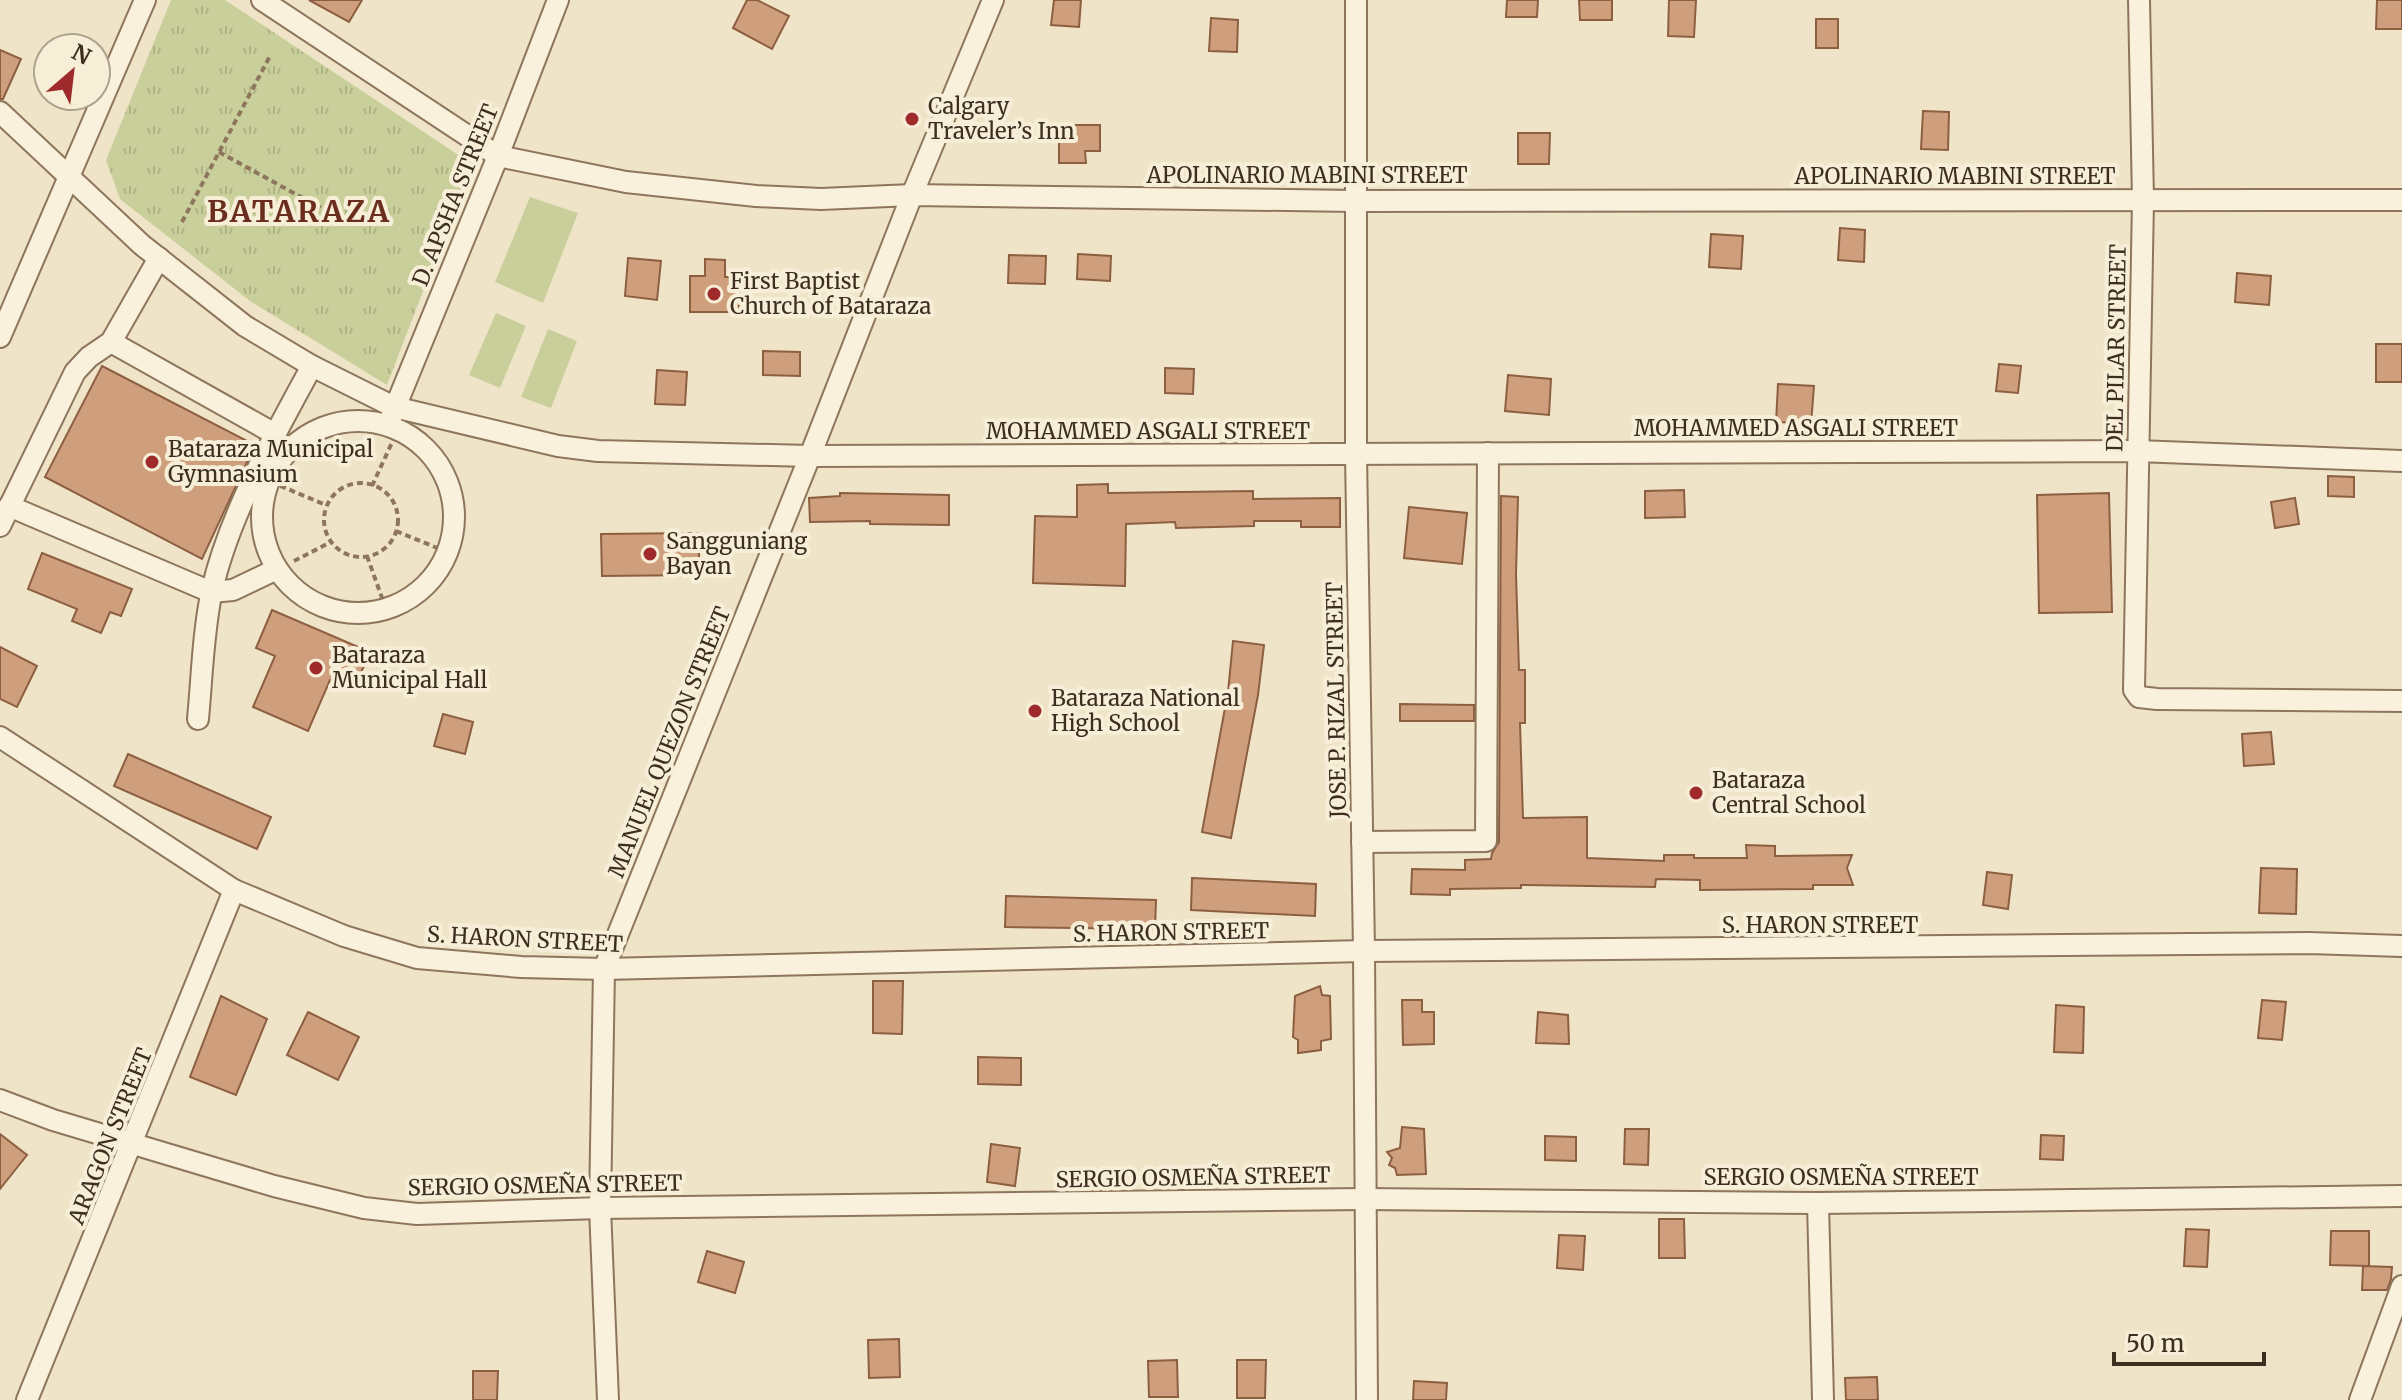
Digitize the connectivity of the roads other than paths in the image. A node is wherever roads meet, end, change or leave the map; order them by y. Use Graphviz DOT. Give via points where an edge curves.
graph roads {
  1 [pos="145,0"];
  2 [pos="262,0"];
  3 [pos="558,0"];
  4 [pos="993,0"];
  5 [pos="1356,0"];
  6 [pos="2139,0"];
  7 [pos="0,112"];
  8 [pos="498,156"];
  9 [pos="70,176"];
  10 [pos="912,195"];
  11 [pos="2143,200"];
  12 [pos="2402,200"];
  13 [pos="1355,201"];
  14 [pos="159,258"];
  15 [pos="0,280"];
  16 [pos="20,289"];
  17 [pos="0,337"];
  18 [pos="111,342"];
  19 [pos="312,366"];
  20 [pos="393,422"];
  21 [pos="275,434"];
  22 [pos="2137,451"];
  23 [pos="1488,453"];
  24 [pos="1356,454"];
  25 [pos="810,456"];
  26 [pos="2402,461"];
  27 [pos="9,506"];
  28 [pos="0,526"];
  29 [pos="277,569"];
  30 [pos="211,592"];
  31 [pos="2402,701"];
  32 [pos="198,719"];
  33 [pos="0,737"];
  34 [pos="1362,842"];
  35 [pos="234,890"];
  36 [pos="2402,946"];
  37 [pos="1364,951"];
  38 [pos="604,969"];
  39 [pos="0,1100"];
  40 [pos="133,1144"];
  41 [pos="2402,1196"];
  42 [pos="1364,1199"];
  43 [pos="1818,1203"];
  44 [pos="600,1208"];
  45 [pos="2402,1286"];
  46 [pos="27,1400"];
  47 [pos="608,1400"];
  48 [pos="1367,1400"];
  49 [pos="1823,1400"];
  50 [pos="2360,1400"];
  1 -- 9 [label="street"];
  2 -- 8 [label="street, APOLINARIO MABINI STREET"];
  3 -- 8 [label="street, D. APSHA STREET"];
  4 -- 10 [label="street, MANUEL QUEZON STREET"];
  5 -- 13 [label="street, JOSE P. RIZAL STREET"];
  6 -- 11 [label="street, DEL PILAR STREET"];
  7 -- 9 [label="street, MOHAMMED ASGALI STREET"];
  8 -- 10 [label="street, APOLINARIO MABINI STREET" via="626,182 756,196"];
  8 -- 20 [label="street, D. APSHA STREET"];
  9 -- 14 [label="street, MOHAMMED ASGALI STREET"];
  9 -- 16 [label="street"];
  10 -- 13 [label="street, APOLINARIO MABINI STREET"];
  10 -- 25 [label="street, MANUEL QUEZON STREET"];
  11 -- 12 [label="street, APOLINARIO MABINI STREET"];
  11 -- 13 [label="street, APOLINARIO MABINI STREET"];
  11 -- 22 [label="street, DEL PILAR STREET"];
  13 -- 24 [label="street, JOSE P. RIZAL STREET"];
  14 -- 18 [label="street"];
  14 -- 19 [label="street, MOHAMMED ASGALI STREET" via="245,326"];
  15 -- 16 [label="street"];
  16 -- 17 [label="street"];
  18 -- 21 [label="street"];
  18 -- 27 [label="street" via="78,367"];
  19 -- 20 [label="street, MOHAMMED ASGALI STREET"];
  19 -- 21 [label="street"];
  20 -- 25 [label="street, MOHAMMED ASGALI STREET" via="598,451"];
  20 -- 29 [label="street" via="357,421 322,428 280,461 262,512 262,530"];
  20 -- 29 [label="street" via="434,459 447,482 454,525 436,574 411,598 361,613 327,608 296,591"];
  21 -- 30 [label="street" via="232,528"];
  22 -- 23 [label="street, MOHAMMED ASGALI STREET"];
  22 -- 26 [label="street, MOHAMMED ASGALI STREET"];
  22 -- 31 [label="street, DEL PILAR STREET" via="2137,696"];
  23 -- 24 [label="street, MOHAMMED ASGALI STREET"];
  23 -- 34 [label="street" via="1486,841"];
  24 -- 25 [label="street, MOHAMMED ASGALI STREET"];
  24 -- 34 [label="street, JOSE P. RIZAL STREET"];
  25 -- 38 [label="street, MANUEL QUEZON STREET"];
  27 -- 28 [label="street"];
  27 -- 30 [label="street"];
  29 -- 30 [label="street" via="233,590"];
  30 -- 32 [label="street"];
  33 -- 35 [label="street, S. HARON STREET"];
  34 -- 37 [label="street, JOSE P. RIZAL STREET"];
  35 -- 38 [label="street, S. HARON STREET" via="344,936 417,958"];
  35 -- 40 [label="street, ARAGON STREET"];
  36 -- 37 [label="street, S. HARON STREET"];
  37 -- 38 [label="street, S. HARON STREET"];
  37 -- 42 [label="street, JOSE P. RIZAL STREET"];
  38 -- 44 [label="street, MANUEL QUEZON STREET"];
  39 -- 40 [label="street, SERGIO OSMEÑA STREET"];
  40 -- 44 [label="street, SERGIO OSMEÑA STREET" via="364,1208 417,1214"];
  40 -- 46 [label="street, ARAGON STREET"];
  41 -- 43 [label="street, SERGIO OSMEÑA STREET"];
  42 -- 43 [label="street, SERGIO OSMEÑA STREET"];
  42 -- 44 [label="street, SERGIO OSMEÑA STREET"];
  42 -- 48 [label="street, JOSE P. RIZAL STREET"];
  43 -- 49 [label="street"];
  44 -- 47 [label="street, MANUEL QUEZON STREET"];
  45 -- 50 [label="street"];
}
